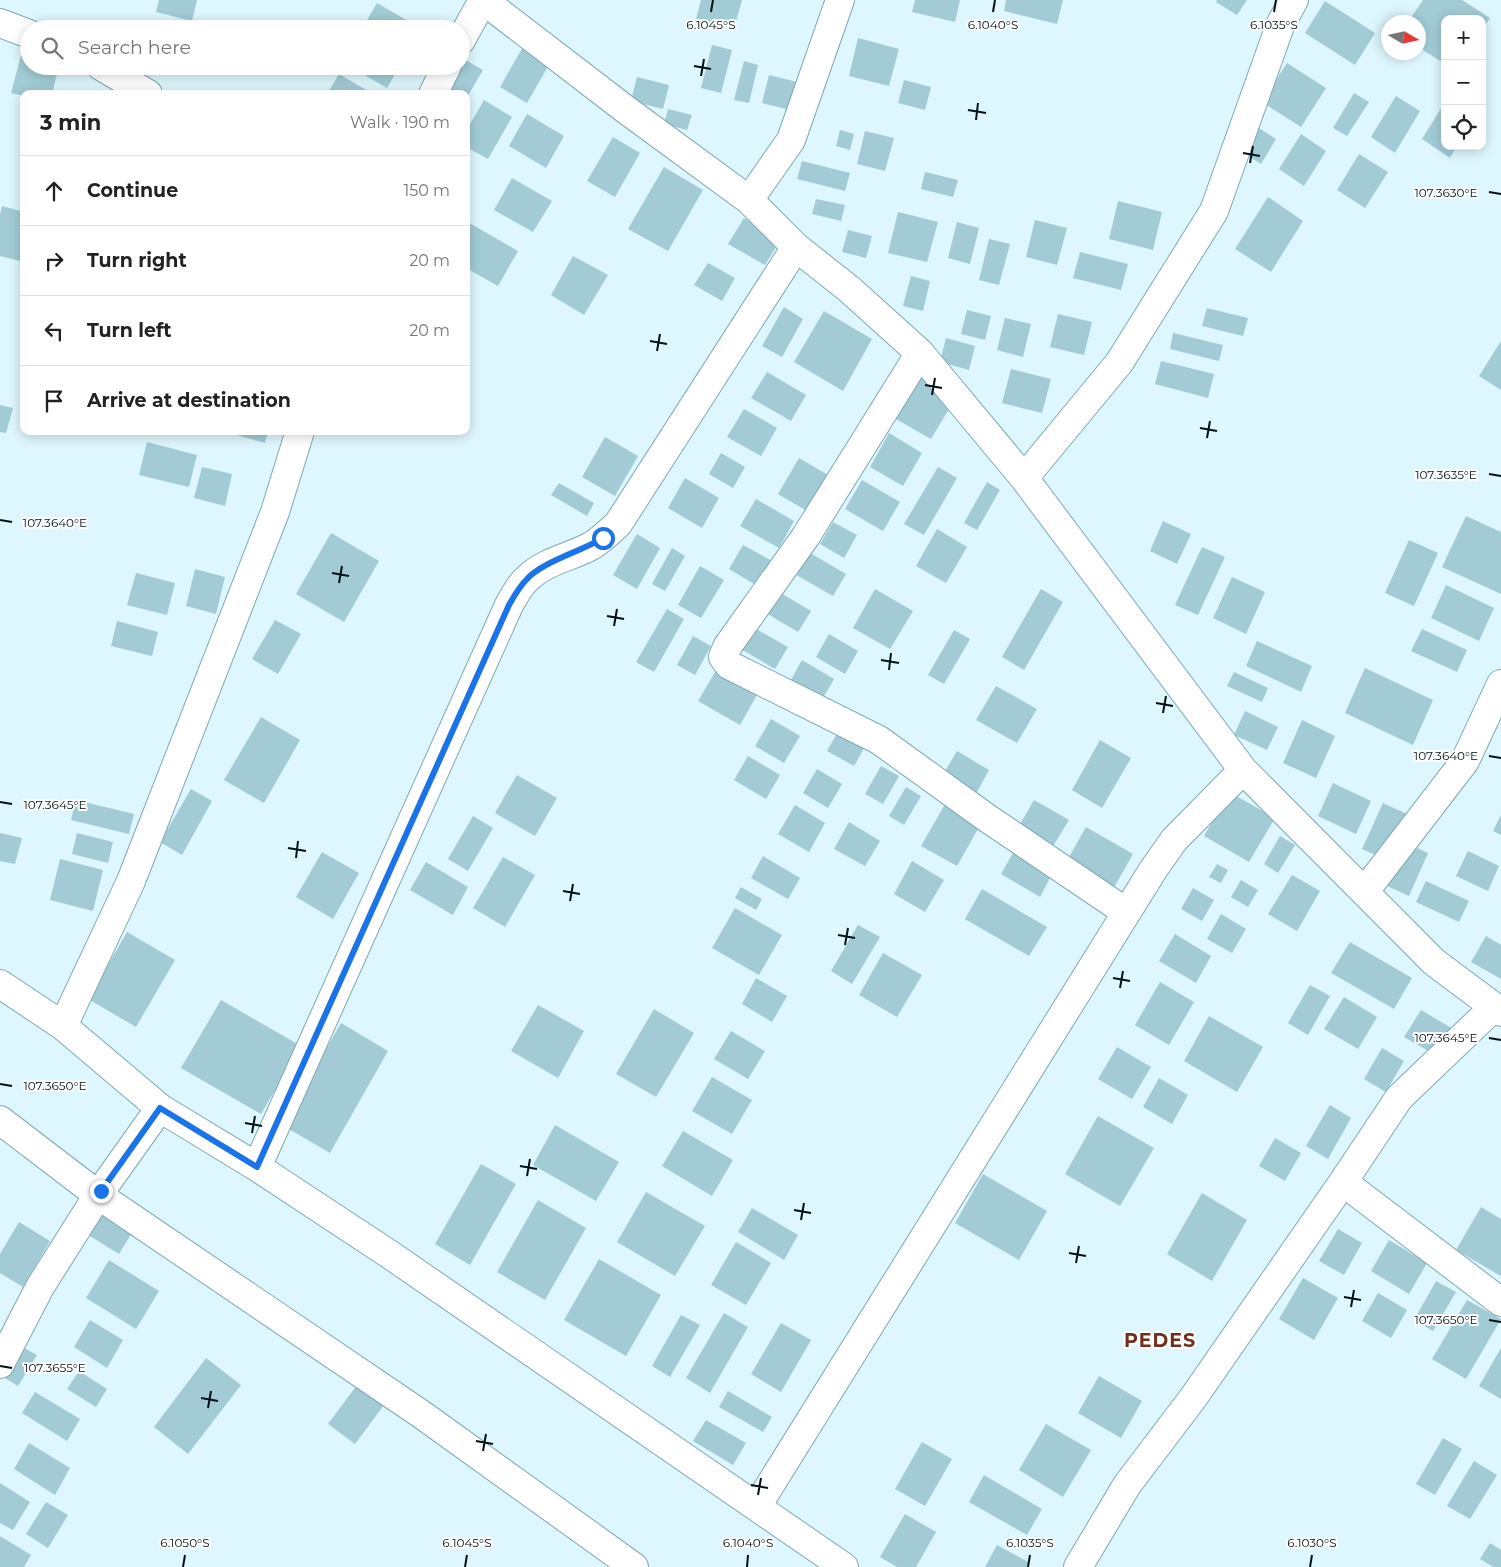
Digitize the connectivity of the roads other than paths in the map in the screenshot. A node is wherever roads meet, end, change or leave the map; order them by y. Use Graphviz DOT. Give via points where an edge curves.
graph roads {
  1 [pos="483,0"];
  2 [pos="840,0"];
  3 [pos="1294,0"];
  4 [pos="0,23"];
  5 [pos="470,24"];
  6 [pos="20,31"];
  7 [pos="116,75"];
  8 [pos="442,75"];
  9 [pos="141,90"];
  10 [pos="435,90"];
  11 [pos="749,200"];
  12 [pos="796,247"];
  13 [pos="920,353"];
  14 [pos="299,435"];
  15 [pos="1024,478"];
  16 [pos="1501,684"];
  17 [pos="1243,770"];
  18 [pos="1365,891"];
  19 [pos="1126,912"];
  20 [pos="0,984"];
  21 [pos="1497,1010"];
  22 [pos="63,1026"];
  23 [pos="160,1108"];
  24 [pos="0,1120"];
  25 [pos="257,1167"];
  26 [pos="1343,1182"];
  27 [pos="99,1193"];
  28 [pos="1501,1302"];
  29 [pos="0,1364"];
  30 [pos="757,1506"];
  31 [pos="634,1567"];
  32 [pos="844,1567"];
  33 [pos="1078,1567"];
  1 -- 5 [label="street"];
  1 -- 11 [label="street"];
  2 -- 11 [label="street" via="791,140"];
  3 -- 15 [label="street" via="1281,22 1214,212 1119,363"];
  4 -- 6 [label="street"];
  7 -- 9 [label="street"];
  8 -- 10 [label="street"];
  11 -- 12 [label="street"];
  12 -- 13 [label="street" via="849,289"];
  12 -- 25 [label="street" via="618,524 591,546 540,568 528,577 509,605"];
  13 -- 15 [label="street"];
  13 -- 19 [label="street" via="806,536 723,657 729,665 879,740"];
  14 -- 22 [label="street" via="276,512 132,880"];
  15 -- 17 [label="street"];
  16 -- 18 [label="street" via="1465,761"];
  17 -- 18 [label="street"];
  17 -- 19 [label="street" via="1174,840"];
  18 -- 21 [label="street" via="1434,962"];
  19 -- 30 [label="street"];
  20 -- 22 [label="street"];
  21 -- 26 [label="street" via="1399,1098"];
  22 -- 23 [label="street"];
  23 -- 25 [label="street"];
  23 -- 27 [label="street"];
  24 -- 27 [label="street"];
  25 -- 30 [label="street" via="390,1254"];
  26 -- 28 [label="street"];
  26 -- 33 [label="street" via="1193,1398 1127,1485"];
  27 -- 29 [label="street" via="40,1287"];
  27 -- 31 [label="street" via="421,1414"];
  30 -- 32 [label="street"];
}
